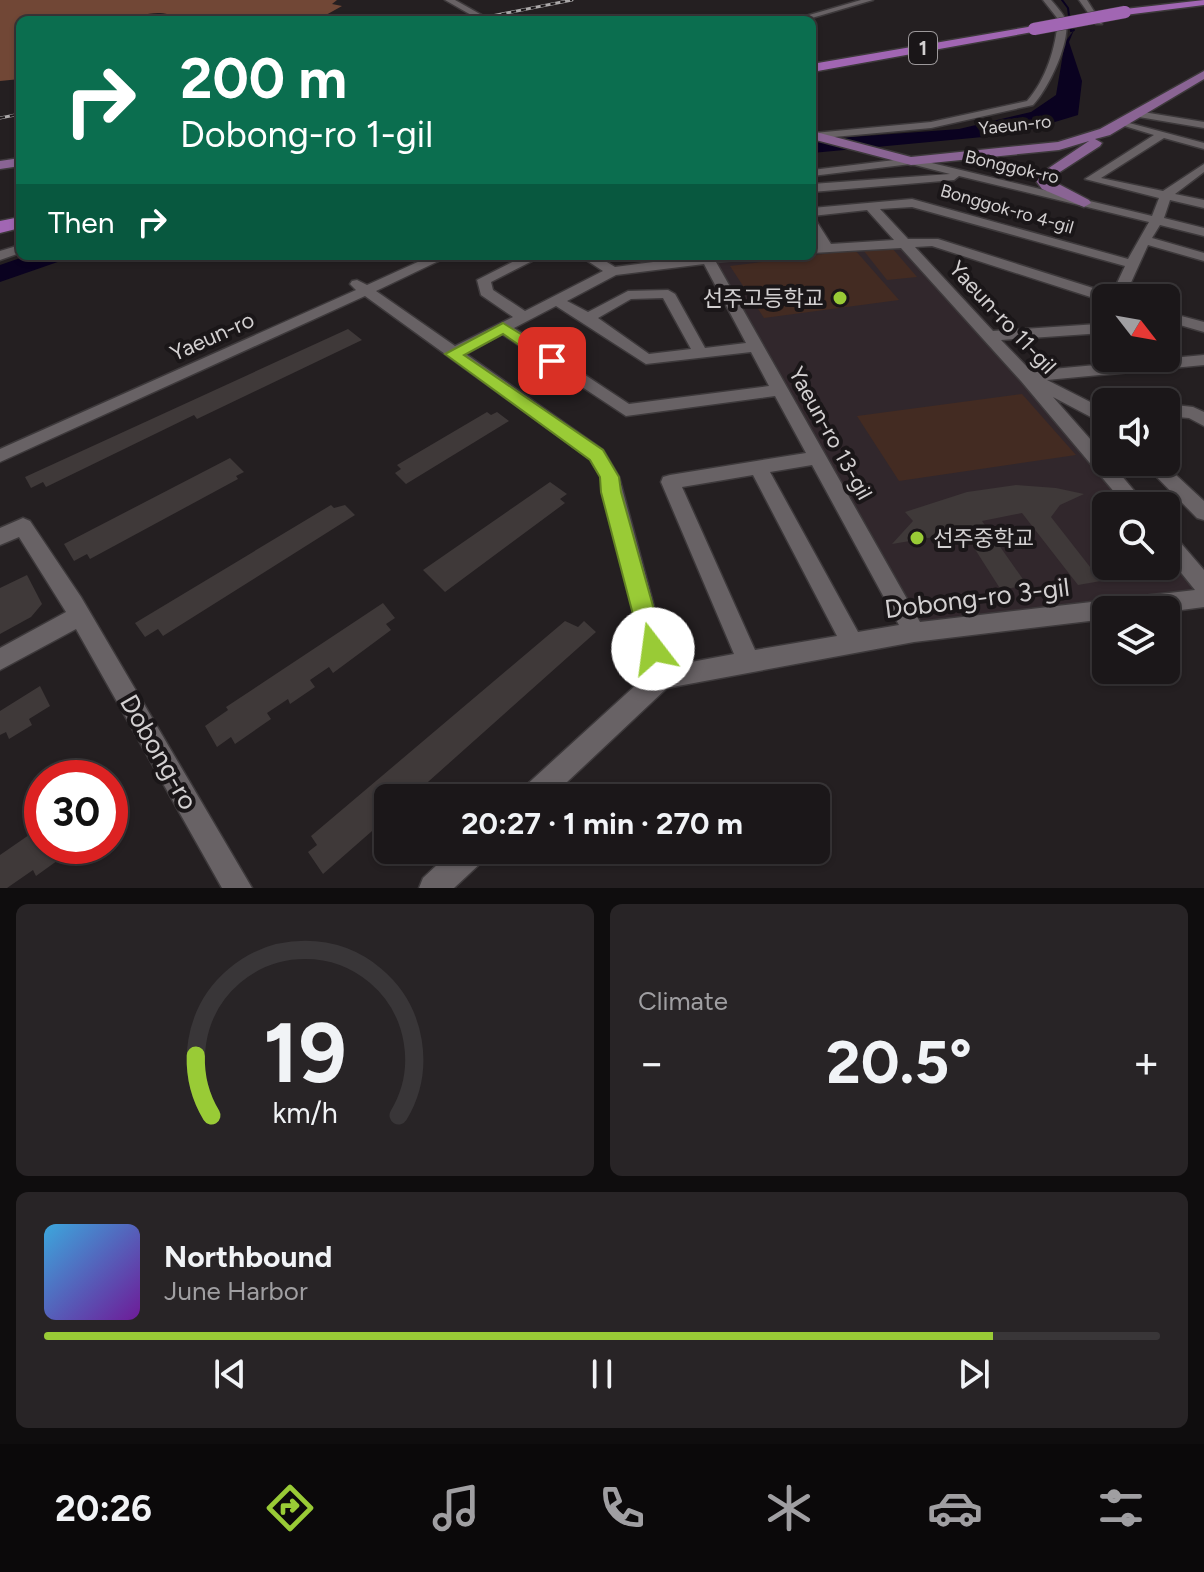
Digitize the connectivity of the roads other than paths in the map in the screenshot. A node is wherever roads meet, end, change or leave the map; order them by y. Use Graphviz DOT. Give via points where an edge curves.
graph roads {
  1 [pos="449,0"];
  2 [pos="869,0"];
  3 [pos="1047,0"];
  4 [pos="1083,0"];
  5 [pos="1137,0"];
  6 [pos="1148,0"];
  7 [pos="1179,0"];
  8 [pos="1204,2"];
  9 [pos="1120,9"];
  10 [pos="480,16"];
  11 [pos="811,16"];
  12 [pos="1099,22"];
  13 [pos="1030,26"];
  14 [pos="816,60"];
  15 [pos="1204,66"];
  16 [pos="816,67"];
  17 [pos="1204,74"];
  18 [pos="1137,114"];
  19 [pos="1122,122"];
  20 [pos="1204,125"];
  21 [pos="1162,134"];
  22 [pos="816,135"];
  23 [pos="816,136"];
  24 [pos="1204,146"];
  25 [pos="894,157"];
  26 [pos="911,161"];
  27 [pos="816,165"];
  28 [pos="1204,167"];
  29 [pos="816,173"];
  30 [pos="968,176"];
  31 [pos="816,188"];
  32 [pos="1166,195"];
  33 [pos="1084,203"];
  34 [pos="1204,204"];
  35 [pos="870,206"];
  36 [pos="816,212"];
  37 [pos="1157,220"];
  38 [pos="1204,232"];
  39 [pos="1144,240"];
  40 [pos="901,242"];
  41 [pos="819,248"];
  42 [pos="1204,257"];
  43 [pos="412,260"];
  44 [pos="432,260"];
  45 [pos="526,260"];
  46 [pos="594,260"];
  47 [pos="672,260"];
  48 [pos="707,260"];
  49 [pos="637,262"];
  50 [pos="1132,264"];
  51 [pos="613,271"];
  52 [pos="1123,284"];
  53 [pos="361,287"];
  54 [pos="1092,293"];
  55 [pos="555,300"];
  56 [pos="524,317"];
  57 [pos="588,318"];
  58 [pos="1180,320"];
  59 [pos="1204,327"];
  60 [pos="503,328"];
  61 [pos="1092,329"];
  62 [pos="987,336"];
  63 [pos="756,347"];
  64 [pos="453,354"];
  65 [pos="701,354"];
  66 [pos="1204,360"];
  67 [pos="1027,377"];
  68 [pos="780,390"];
  69 [pos="1092,409"];
  70 [pos="1180,412"];
  71 [pos="1204,420"];
  72 [pos="0,444"];
  73 [pos="0,456"];
  74 [pos="818,458"];
  75 [pos="759,469"];
  76 [pos="1166,476"];
  77 [pos="1125,492"];
  78 [pos="1204,513"];
  79 [pos="0,537"];
  80 [pos="1180,557"];
  81 [pos="1204,585"];
  82 [pos="1204,598"];
  83 [pos="80,616"];
  84 [pos="914,632"];
  85 [pos="852,643"];
  86 [pos="0,660"];
  87 [pos="748,660"];
  88 [pos="661,678"];
  89 [pos="546,784"];
  90 [pos="459,864"];
  91 [pos="238,888"];
  92 [pos="433,888"];
  1 -- 10 [label="street"];
  2 -- 11 [label="street"];
  3 -- 22 [label="street" via="1062,19 1062,29 1045,83 1030,103 931,125"];
  4 -- 12 [label="street"];
  5 -- 9 [label="highway"];
  6 -- 9 [label="highway, 1"];
  7 -- 9 [label="highway, 1"];
  8 -- 9 [label="highway"];
  9 -- 13 [label="highway, 1, bridge"];
  13 -- 14 [label="highway, 1"];
  13 -- 16 [label="highway, 1"];
  15 -- 25 [label="main road, Yaeun-ro" via="1086,134"];
  17 -- 18 [label="main road, Yaeun-ro"];
  18 -- 19 [label="main road, Yaeun-ro"];
  18 -- 20 [label="street"];
  19 -- 21 [label="street"];
  19 -- 26 [label="main road, Yaeun-ro" via="1059,146"];
  19 -- 33 [label="main road" via="1041,178"];
  21 -- 24 [label="street"];
  21 -- 32 [label="street" via="1091,179"];
  23 -- 25 [label="main road, Bonggok-ro"];
  25 -- 26 [label="main road, Bonggok-ro"];
  25 -- 27 [label="street, Yaeun-ro"];
  26 -- 29 [label="street, Yaeun-ro"];
  26 -- 30 [label="street, Bonggok-ro"];
  28 -- 32 [label="street"];
  30 -- 31 [label="street"];
  30 -- 33 [label="street, Bonggok-ro"];
  32 -- 34 [label="street"];
  32 -- 37 [label="street"];
  33 -- 37 [label="street, Bonggok-ro"];
  35 -- 36 [label="street"];
  35 -- 40 [label="street, Yaeun-ro 11-gil"];
  35 -- 50 [label="street, Bonggok-ro 4-gil" via="912,203"];
  37 -- 38 [label="street, Bonggok-ro"];
  37 -- 39 [label="street"];
  39 -- 42 [label="street"];
  39 -- 50 [label="street"];
  40 -- 41 [label="street"];
  40 -- 54 [label="street" via="933,242"];
  40 -- 62 [label="street, Yaeun-ro 11-gil"];
  43 -- 53 [label="street, Yaeun-ro"];
  44 -- 53 [label="street, Yaeun-ro"];
  45 -- 56 [label="street" via="484,280 486,292"];
  46 -- 51 [label="street"];
  47 -- 49 [label="street"];
  48 -- 63 [label="street, Yaeun-ro 13-gil"];
  49 -- 51 [label="street"];
  50 -- 52 [label="street"];
  51 -- 55 [label="street"];
  53 -- 64 [label="street"];
  53 -- 72 [label="street, Yaeun-ro"];
  53 -- 73 [label="street, Yaeun-ro"];
  55 -- 56 [label="street"];
  55 -- 57 [label="street"];
  56 -- 60 [label="street"];
  57 -- 65 [label="street" via="646,359"];
  57 -- 65 [label="street" via="628,295 668,294"];
  58 -- 59 [label="street"];
  60 -- 64 [label="street"];
  60 -- 68 [label="street" via="626,410"];
  61 -- 62 [label="street"];
  62 -- 67 [label="street, Yaeun-ro 11-gil"];
  63 -- 65 [label="street"];
  63 -- 68 [label="street, Yaeun-ro 13-gil"];
  64 -- 88 [label="street" via="597,455 610,477"];
  66 -- 67 [label="street"];
  67 -- 69 [label="street"];
  67 -- 77 [label="street, Yaeun-ro 11-gil"];
  68 -- 74 [label="street, Yaeun-ro 13-gil"];
  70 -- 71 [label="street"];
  74 -- 75 [label="street"];
  74 -- 84 [label="street, Yaeun-ro 13-gil"];
  75 -- 85 [label="street"];
  75 -- 87 [label="street" via="670,482"];
  76 -- 78 [label="street"];
  79 -- 83 [label="street, Dobong-ro" via="23,526"];
  80 -- 81 [label="street"];
  82 -- 84 [label="street, Dobong-ro 3-gil"];
  83 -- 86 [label="street"];
  83 -- 91 [label="street, Dobong-ro"];
  84 -- 85 [label="street, Dobong-ro 3-gil"];
  85 -- 87 [label="street, Dobong-ro 3-gil"];
  87 -- 88 [label="street, Dobong-ro 3-gil"];
  88 -- 89 [label="street"];
  90 -- 92 [label="street"];
}
